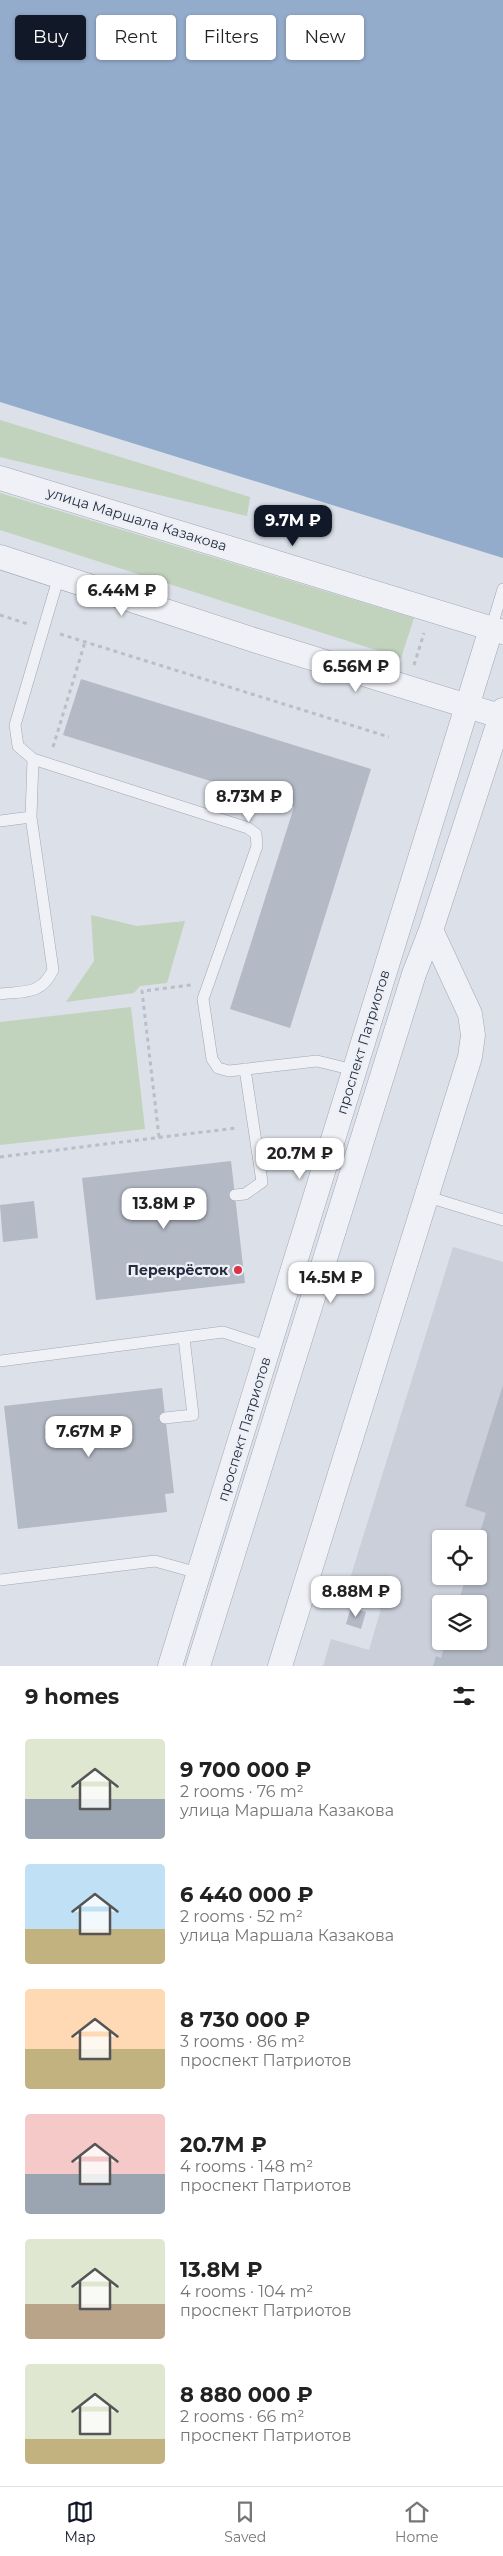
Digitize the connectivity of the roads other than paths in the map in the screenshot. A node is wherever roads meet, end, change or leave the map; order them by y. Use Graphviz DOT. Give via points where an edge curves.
graph roads {
  1 [pos="0,478"];
  2 [pos="0,557"];
  3 [pos="59,576"];
  4 [pos="503,589"];
  5 [pos="497,630"];
  6 [pos="467,706"];
  7 [pos="502,714"];
  8 [pos="33,759"];
  9 [pos="31,817"];
  10 [pos="0,821"];
  11 [pos="431,930"];
  12 [pos="0,994"];
  13 [pos="245,1069"];
  14 [pos="354,1070"];
  15 [pos="235,1195"];
  16 [pos="425,1196"];
  17 [pos="503,1220"];
  18 [pos="184,1338"];
  19 [pos="269,1347"];
  20 [pos="0,1361"];
  21 [pos="165,1418"];
  22 [pos="198,1574"];
  23 [pos="0,1580"];
  24 [pos="170,1666"];
  25 [pos="198,1666"];
  26 [pos="280,1666"];
  1 -- 5 [label="street, улица Маршала Казакова"];
  2 -- 3 [label="street"];
  3 -- 6 [label="street"];
  3 -- 8 [label="lane" via="15,725 18,746"];
  4 -- 5 [label="lane, проспект Патриотов"];
  5 -- 6 [label="street, проспект Патриотов"];
  6 -- 7 [label="street"];
  6 -- 14 [label="street, проспект Патриотов"];
  7 -- 11 [label="street, проспект Патриотов"];
  8 -- 9 [label="lane"];
  8 -- 13 [label="lane" via="248,828 256,834 257,846 203,999 212,1059 218,1068 229,1071"];
  9 -- 10 [label="lane"];
  9 -- 12 [label="lane" via="53,970 46,983 34,990"];
  11 -- 16 [label="street" via="470,1014 473,1035 470,1056"];
  11 -- 25 [label="street, проспект Патриотов" via="414,974"];
  13 -- 14 [label="lane" via="317,1061"];
  13 -- 15 [label="lane" via="262,1182 245,1194"];
  14 -- 19 [label="street, проспект Патриотов"];
  16 -- 17 [label="lane"];
  16 -- 26 [label="street"];
  18 -- 19 [label="lane" via="223,1332"];
  18 -- 20 [label="lane"];
  18 -- 21 [label="lane" via="194,1415"];
  19 -- 22 [label="street, проспект Патриотов"];
  22 -- 23 [label="lane" via="156,1561"];
  22 -- 24 [label="street, проспект Патриотов"];
}
